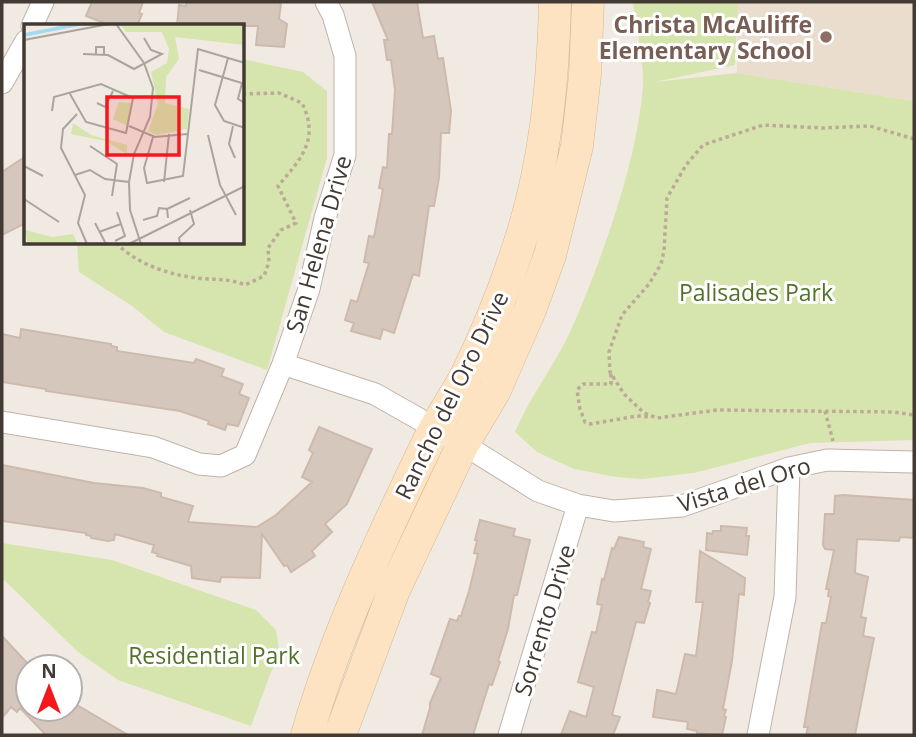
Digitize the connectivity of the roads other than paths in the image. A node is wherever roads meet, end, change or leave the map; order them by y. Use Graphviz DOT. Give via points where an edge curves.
graph roads {
  1 [pos="43,2"];
  2 [pos="326,2"];
  3 [pos="555,2"];
  4 [pos="588,2"];
  5 [pos="34,24"];
  6 [pos="24,44"];
  7 [pos="2,83"];
  8 [pos="283,364"];
  9 [pos="2,422"];
  10 [pos="435,429"];
  11 [pos="464,444"];
  12 [pos="914,462"];
  13 [pos="789,468"];
  14 [pos="578,505"];
  15 [pos="307,735"];
  16 [pos="340,735"];
  17 [pos="509,735"];
  18 [pos="758,735"];
  1 -- 5 [label="street"];
  2 -- 8 [label="street, San Helena Drive" via="345,57 345,155 309,289"];
  3 -- 10 [label="main road, Rancho del Oro Drive" via="545,140 519,245 466,376"];
  4 -- 11 [label="main road, Rancho del Oro Drive" via="577,146 550,254 495,390"];
  6 -- 7 [label="street"];
  8 -- 9 [label="street, San Helena Drive" via="245,455 221,466 200,464 153,447"];
  8 -- 10 [label="street, Vista del Oro" via="375,394"];
  10 -- 11 [label="street, Vista del Oro"];
  10 -- 15 [label="main road, Rancho del Oro Drive" via="364,578"];
  11 -- 14 [label="street, Vista del Oro" via="538,491"];
  11 -- 16 [label="main road, Rancho del Oro Drive" via="394,590"];
  12 -- 13 [label="street, Vista del Oro" via="836,460"];
  13 -- 14 [label="street, Vista del Oro" via="682,506 614,511"];
  13 -- 18 [label="street" via="785,597"];
  14 -- 17 [label="street, Sorrento Drive"];
}
